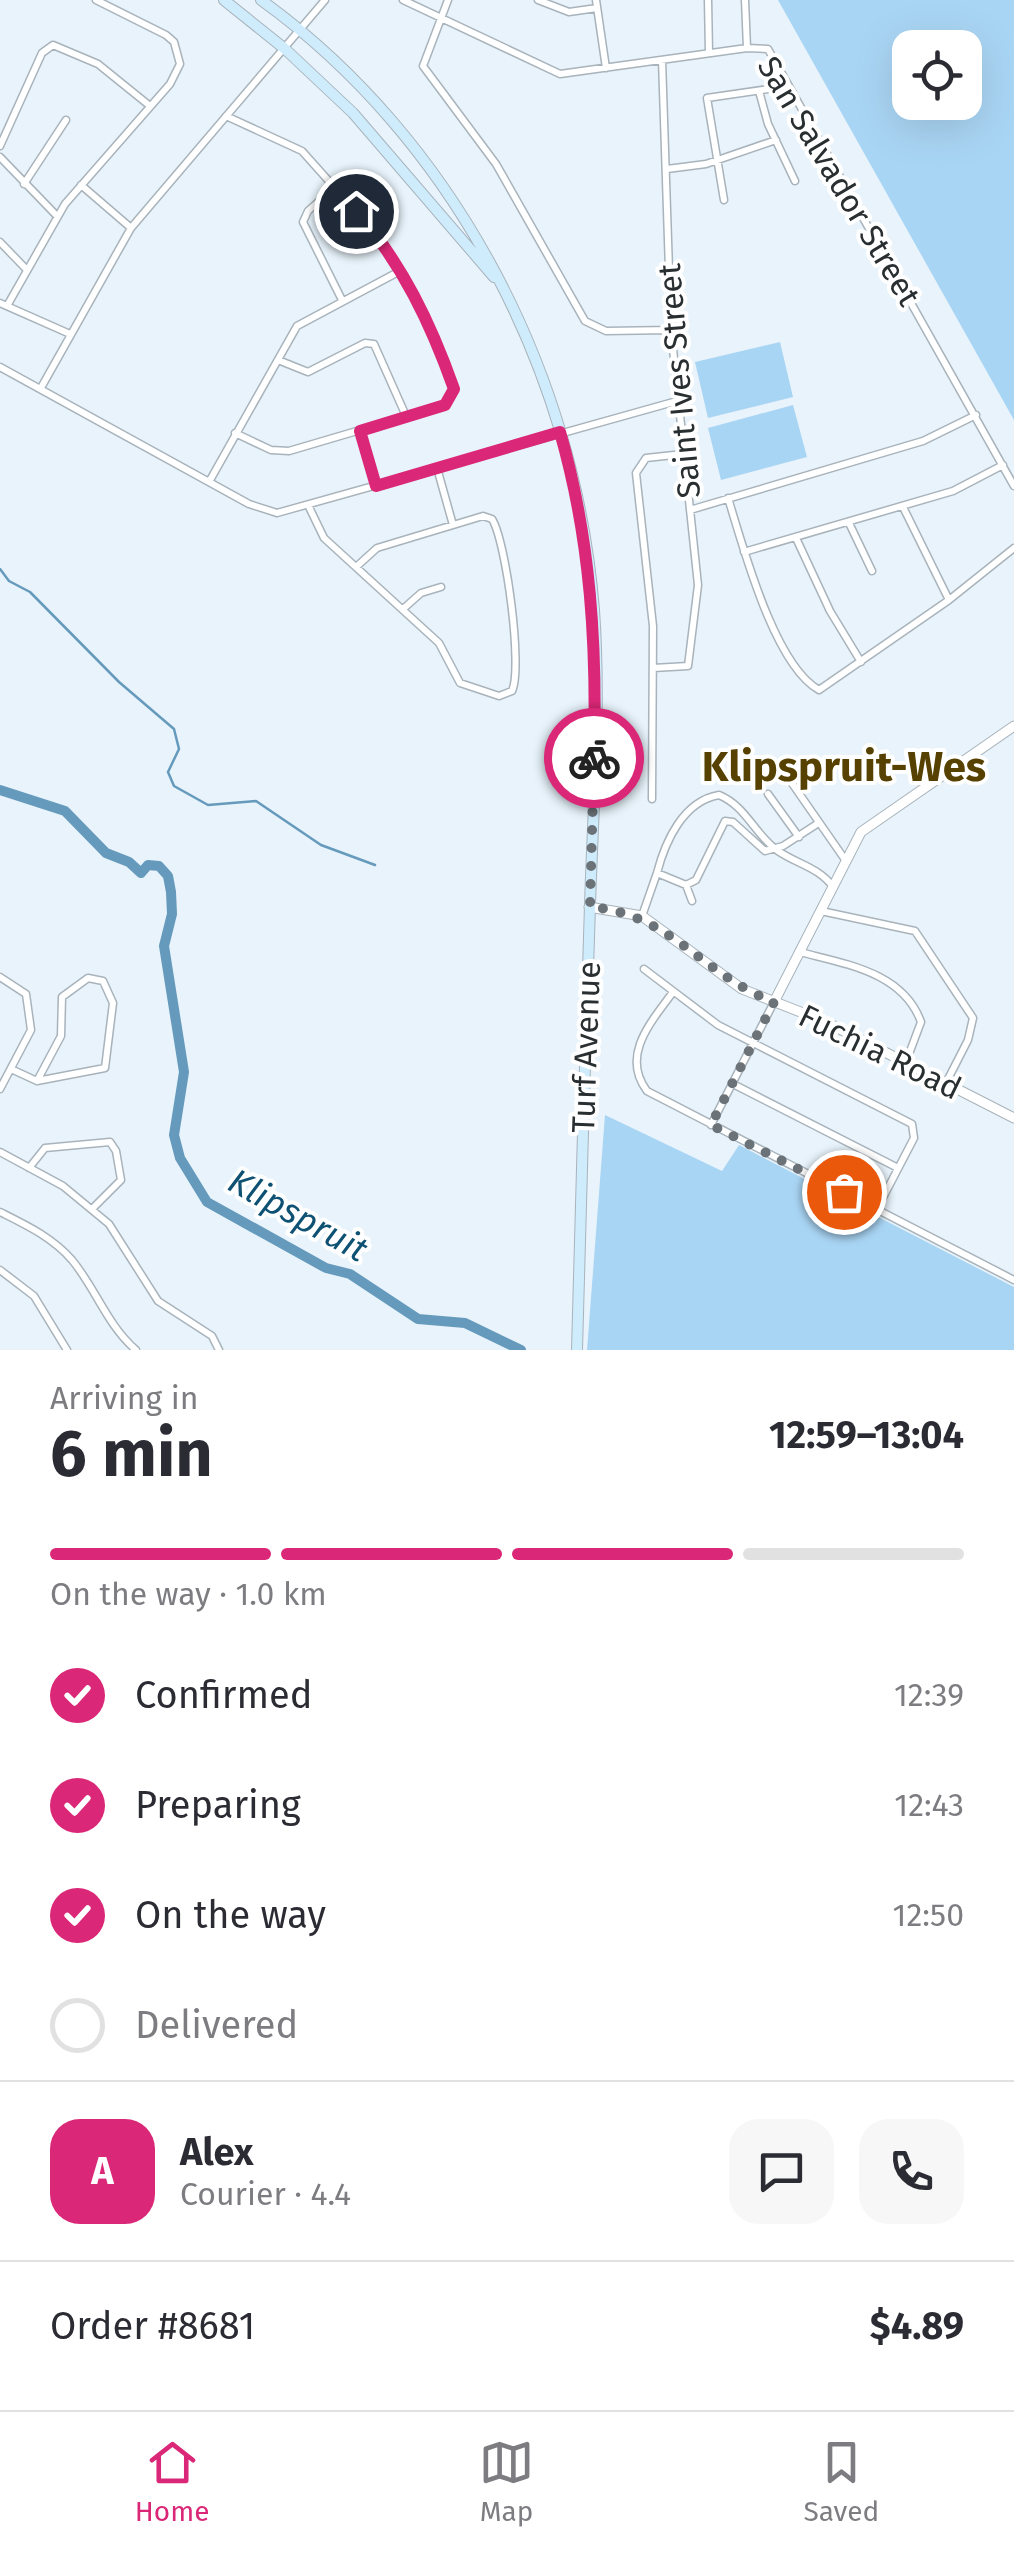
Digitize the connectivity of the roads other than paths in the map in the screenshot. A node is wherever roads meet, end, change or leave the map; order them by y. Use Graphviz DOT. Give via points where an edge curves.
graph roads {
  1 [pos="96,0"];
  2 [pos="224,0"];
  3 [pos="260,0"];
  4 [pos="325,0"];
  5 [pos="403,0"];
  6 [pos="448,0"];
  7 [pos="538,0"];
  8 [pos="708,0"];
  9 [pos="745,0"];
  10 [pos="596,4"];
  11 [pos="439,20"];
  12 [pos="300,30"];
  13 [pos="285,48"];
  14 [pos="747,48"];
  15 [pos="709,53"];
  16 [pos="662,60"];
  17 [pos="606,68"];
  18 [pos="789,86"];
  19 [pos="760,90"];
  20 [pos="150,106"];
  21 [pos="226,116"];
  22 [pos="66,120"];
  23 [pos="776,140"];
  24 [pos="0,146"];
  25 [pos="0,158"];
  26 [pos="716,160"];
  27 [pos="667,169"];
  28 [pos="795,181"];
  29 [pos="24,184"];
  30 [pos="81,184"];
  31 [pos="335,187"];
  32 [pos="724,200"];
  33 [pos="57,216"];
  34 [pos="132,228"];
  35 [pos="0,242"];
  36 [pos="27,270"];
  37 [pos="400,271"];
  38 [pos="498,281"];
  39 [pos="342,300"];
  40 [pos="4,304"];
  41 [pos="671,330"];
  42 [pos="70,334"];
  43 [pos="278,360"];
  44 [pos="0,367"];
  45 [pos="42,386"];
  46 [pos="676,402"];
  47 [pos="976,415"];
  48 [pos="406,416"];
  49 [pos="360,431"];
  50 [pos="560,432"];
  51 [pos="235,433"];
  52 [pos="683,454"];
  53 [pos="1002,465"];
  54 [pos="437,468"];
  55 [pos="209,482"];
  56 [pos="376,486"];
  57 [pos="1014,486"];
  58 [pos="728,498"];
  59 [pos="309,507"];
  60 [pos="903,507"];
  61 [pos="690,510"];
  62 [pos="849,522"];
  63 [pos="452,525"];
  64 [pos="796,538"];
  65 [pos="1014,548"];
  66 [pos="744,552"];
  67 [pos="356,567"];
  68 [pos="872,570"];
  69 [pos="440,587"];
  70 [pos="949,600"];
  71 [pos="403,609"];
  72 [pos="861,662"];
  73 [pos="653,668"];
  74 [pos="1014,726"];
  75 [pos="789,779"];
  76 [pos="768,794"];
  77 [pos="652,800"];
  78 [pos="817,824"];
  79 [pos="799,837"];
  80 [pos="774,849"];
  81 [pos="846,860"];
  82 [pos="657,873"];
  83 [pos="686,885"];
  84 [pos="833,887"];
  85 [pos="692,900"];
  86 [pos="590,907"];
  87 [pos="821,912"];
  88 [pos="642,916"];
  89 [pos="800,952"];
  90 [pos="644,969"];
  91 [pos="0,978"];
  92 [pos="673,992"];
  93 [pos="774,1002"];
  94 [pos="754,1042"];
  95 [pos="906,1062"];
  96 [pos="11,1070"];
  97 [pos="37,1081"];
  98 [pos="946,1083"];
  99 [pos="732,1084"];
  100 [pos="0,1089"];
  101 [pos="1013,1113"];
  102 [pos="711,1125"];
  103 [pos="0,1152"];
  104 [pos="29,1168"];
  105 [pos="898,1168"];
  106 [pos="92,1209"];
  107 [pos="877,1209"];
  108 [pos="0,1212"];
  109 [pos="0,1270"];
  110 [pos="1014,1280"];
  111 [pos="67,1350"];
  112 [pos="136,1350"];
  113 [pos="219,1350"];
  114 [pos="577,1350"];
  1 -- 20 [label="street" via="174,42 176,74"];
  2 -- 13 [label="main road, Turf Avenue"];
  3 -- 12 [label="main road, Turf Avenue"];
  4 -- 12 [label="street"];
  5 -- 11 [label="street, San Salvador Street"];
  6 -- 11 [label="street"];
  7 -- 10 [label="street" via="564,12"];
  8 -- 15 [label="street"];
  9 -- 14 [label="street"];
  10 -- 17 [label="street"];
  11 -- 17 [label="street, San Salvador Street" via="555,72"];
  11 -- 41 [label="street" via="423,66 496,164 582,318 599,330"];
  12 -- 13 [label="street"];
  12 -- 38 [label="main road, Turf Avenue" via="368,95 425,163"];
  13 -- 21 [label="street"];
  13 -- 38 [label="main road, Turf Avenue" via="364,124"];
  14 -- 15 [label="street, San Salvador Street"];
  14 -- 18 [label="street, San Salvador Street" via="768,49"];
  15 -- 16 [label="street, San Salvador Street"];
  16 -- 17 [label="street, San Salvador Street"];
  16 -- 27 [label="street, Saint Ives Street"];
  18 -- 19 [label="street"];
  18 -- 47 [label="street, San Salvador Street"];
  19 -- 23 [label="street"];
  19 -- 26 [label="street" via="708,98"];
  20 -- 24 [label="street" via="98,64 53,45 42,53"];
  20 -- 30 [label="street"];
  21 -- 31 [label="street" via="296,146"];
  21 -- 34 [label="street"];
  22 -- 29 [label="street"];
  23 -- 26 [label="street"];
  23 -- 28 [label="street"];
  25 -- 29 [label="street"];
  26 -- 27 [label="street"];
  26 -- 32 [label="street"];
  27 -- 41 [label="street, Saint Ives Street"];
  29 -- 33 [label="street"];
  30 -- 33 [label="street"];
  30 -- 34 [label="street"];
  31 -- 37 [label="street"];
  31 -- 39 [label="street" via="303,222"];
  33 -- 36 [label="street"];
  34 -- 42 [label="street"];
  35 -- 36 [label="street"];
  36 -- 40 [label="street"];
  37 -- 39 [label="street"];
  37 -- 48 [label="street" via="454,389 445,405"];
  38 -- 50 [label="main road, Turf Avenue" via="540,370"];
  39 -- 43 [label="street" via="297,326"];
  40 -- 42 [label="street"];
  41 -- 46 [label="street, Saint Ives Street"];
  42 -- 45 [label="street"];
  43 -- 48 [label="street" via="308,372 374,344"];
  43 -- 51 [label="street"];
  44 -- 45 [label="street"];
  45 -- 55 [label="street"];
  46 -- 50 [label="street"];
  46 -- 52 [label="street, Saint Ives Street"];
  47 -- 53 [label="street, San Salvador Street"];
  47 -- 58 [label="street" via="923,441"];
  48 -- 49 [label="street"];
  49 -- 51 [label="street" via="280,452"];
  49 -- 56 [label="street"];
  50 -- 54 [label="street"];
  50 -- 86 [label="main road, Turf Avenue" via="583,524 595,629"];
  51 -- 55 [label="street"];
  52 -- 61 [label="street, Saint Ives Street"];
  52 -- 73 [label="street" via="646,458 636,473"];
  53 -- 57 [label="street, San Salvador Street"];
  53 -- 60 [label="street" via="954,491"];
  54 -- 56 [label="street"];
  54 -- 63 [label="street"];
  55 -- 59 [label="street" via="267,511"];
  56 -- 59 [label="street"];
  58 -- 61 [label="street"];
  58 -- 66 [label="street"];
  59 -- 67 [label="street" via="319,532"];
  60 -- 62 [label="street"];
  60 -- 70 [label="street"];
  61 -- 73 [label="street, Saint Ives Street" via="698,586 690,662 685,668"];
  62 -- 64 [label="street"];
  62 -- 68 [label="street"];
  63 -- 67 [label="street" via="376,548"];
  63 -- 71 [label="street" via="483,516 497,528 516,668 512,691 504,697 462,684 440,643"];
  64 -- 66 [label="street"];
  64 -- 72 [label="street"];
  65 -- 70 [label="street"];
  66 -- 72 [label="street" via="755,590 808,683 820,690"];
  67 -- 71 [label="street"];
  69 -- 71 [label="street" via="420,593"];
  70 -- 72 [label="street"];
  73 -- 77 [label="street"];
  74 -- 81 [label="street" via="870,824"];
  75 -- 78 [label="street"];
  76 -- 79 [label="street"];
  78 -- 79 [label="street"];
  78 -- 81 [label="street"];
  79 -- 80 [label="street"];
  80 -- 82 [label="street" via="735,803 712,795 676,824"];
  80 -- 83 [label="street" via="761,849 728,820 696,880"];
  80 -- 84 [label="street" via="826,876"];
  81 -- 84 [label="street"];
  82 -- 83 [label="street"];
  82 -- 88 [label="street"];
  83 -- 85 [label="street"];
  84 -- 87 [label="street"];
  86 -- 88 [label="street, Fuchia Road"];
  86 -- 114 [label="main road, Turf Avenue"];
  87 -- 89 [label="street"];
  87 -- 98 [label="street" via="901,925 924,939 972,1018 971,1034"];
  88 -- 93 [label="street, Fuchia Road" via="736,986"];
  89 -- 93 [label="street"];
  89 -- 95 [label="street" via="886,978 920,1018"];
  90 -- 92 [label="street"];
  91 -- 96 [label="street" via="23,991 32,1017"];
  92 -- 94 [label="street" via="718,1026"];
  92 -- 102 [label="street" via="638,1042 639,1078 650,1093"];
  93 -- 94 [label="street"];
  93 -- 95 [label="street, Fuchia Road"];
  94 -- 99 [label="street"];
  94 -- 105 [label="street" via="910,1122 914,1135"];
  95 -- 98 [label="street, Fuchia Road"];
  96 -- 97 [label="street"];
  96 -- 100 [label="street"];
  97 -- 97 [label="street" via="105,1068 113,1004 103,981 88,978 62,997 61,1036"];
  98 -- 101 [label="street, Fuchia Road"];
  99 -- 102 [label="street"];
  99 -- 105 [label="street"];
  102 -- 107 [label="street"];
  103 -- 104 [label="street"];
  104 -- 106 [label="street"];
  104 -- 106 [label="street" via="46,1148 110,1142 121,1180"];
  105 -- 107 [label="street"];
  106 -- 113 [label="street" via="114,1229 158,1301 212,1336"];
  107 -- 110 [label="street"];
  108 -- 112 [label="street" via="68,1256 112,1326"];
  109 -- 111 [label="street" via="34,1296"];
}
